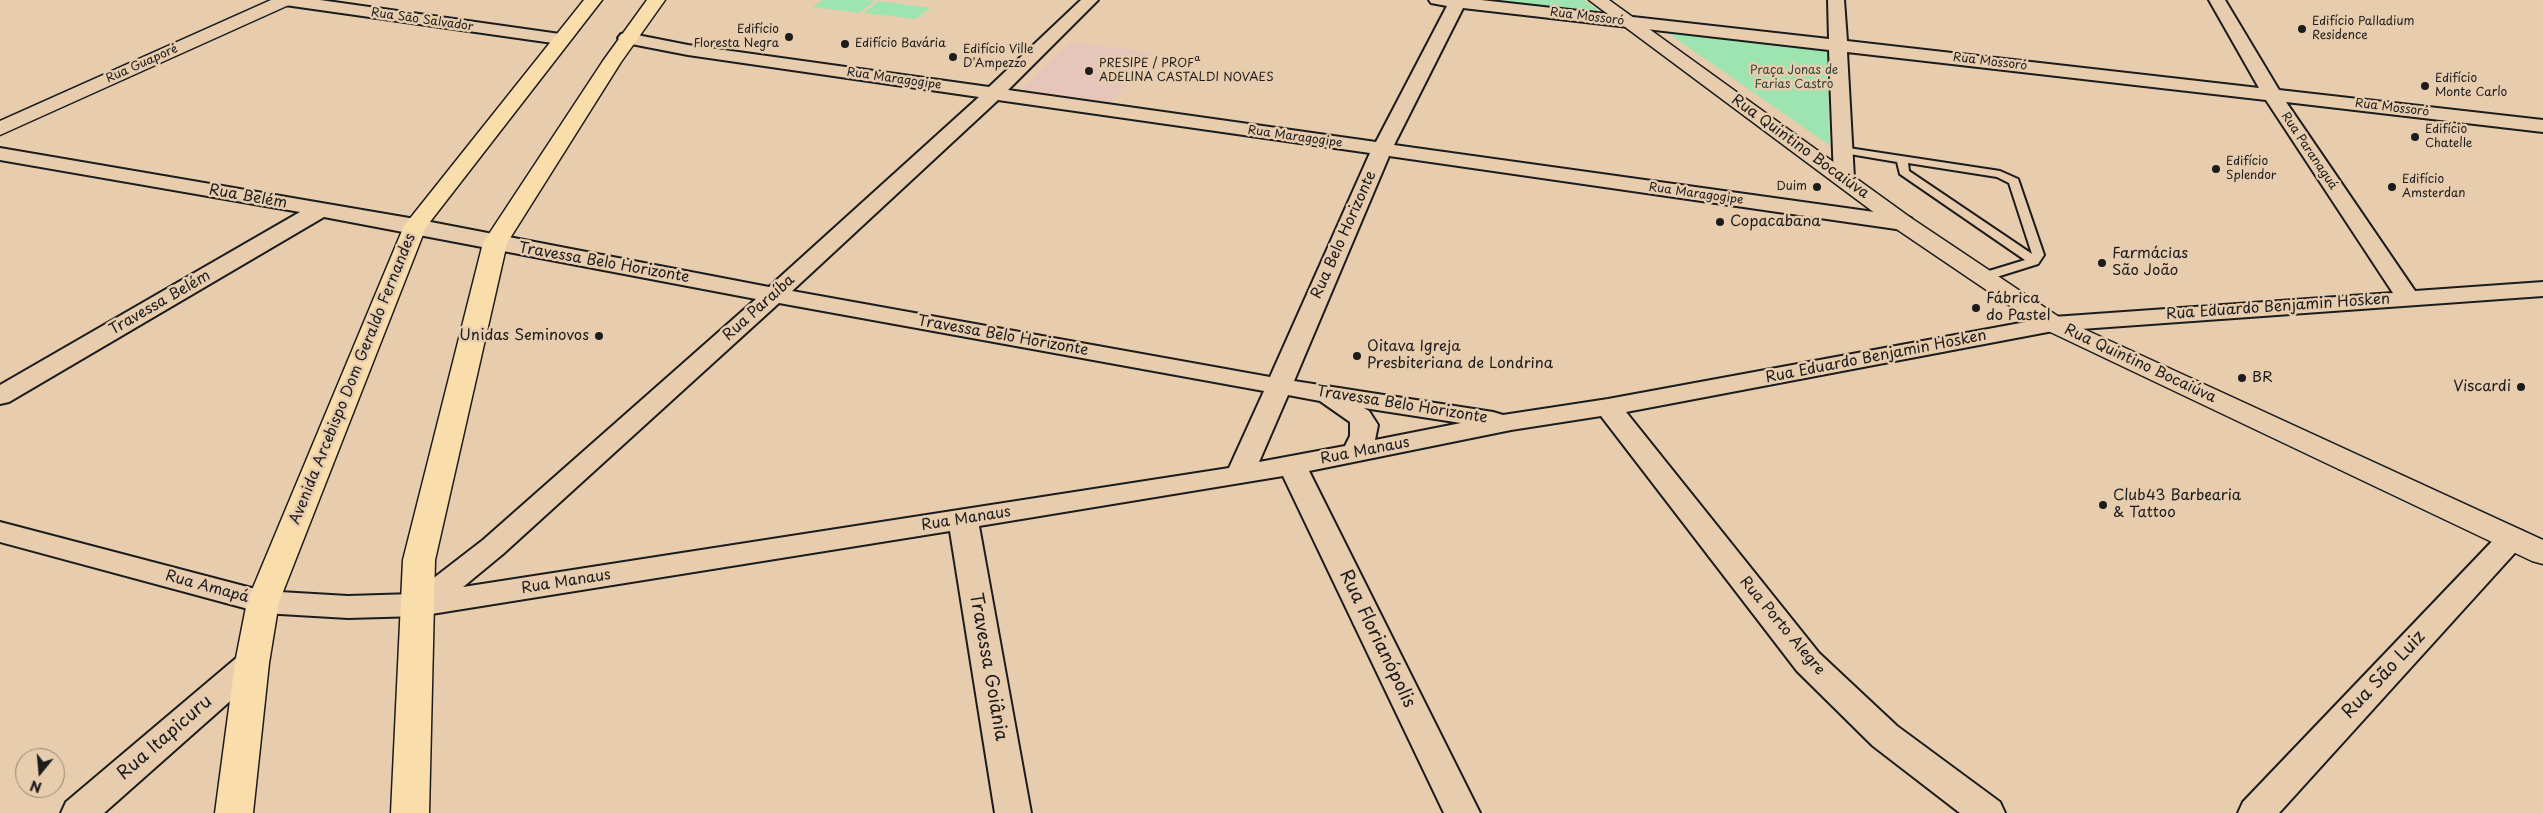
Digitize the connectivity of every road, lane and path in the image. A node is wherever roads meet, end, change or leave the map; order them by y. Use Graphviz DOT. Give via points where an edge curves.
graph roads {
  1 [pos="285,0"];
  2 [pos="593,0"];
  3 [pos="656,0"];
  4 [pos="1090,0"];
  5 [pos="1598,0"];
  6 [pos="1836,0"];
  7 [pos="2217,0"];
  8 [pos="1451,1"];
  9 [pos="1629,22"];
  10 [pos="627,38"];
  11 [pos="560,39"];
  12 [pos="1838,45"];
  13 [pos="688,50"];
  14 [pos="612,61"];
  15 [pos="994,93"];
  16 [pos="2272,95"];
  17 [pos="2543,126"];
  18 [pos="0,129"];
  19 [pos="1382,149"];
  20 [pos="1842,150"];
  21 [pos="0,154"];
  22 [pos="1902,159"];
  23 [pos="1844,178"];
  24 [pos="320,210"];
  25 [pos="1903,223"];
  26 [pos="414,226"];
  27 [pos="495,243"];
  28 [pos="2034,261"];
  29 [pos="1982,277"];
  30 [pos="2538,292"];
  31 [pos="774,295"];
  32 [pos="2408,298"];
  33 [pos="2053,324"];
  34 [pos="1277,386"];
  35 [pos="1323,393"];
  36 [pos="0,396"];
  37 [pos="1608,407"];
  38 [pos="1511,422"];
  39 [pos="1356,452"];
  40 [pos="1292,465"];
  41 [pos="1240,475"];
  42 [pos="963,520"];
  43 [pos="0,532"];
  44 [pos="2512,538"];
  45 [pos="2543,553"];
  46 [pos="263,602"];
  47 [pos="419,605"];
  48 [pos="252,664"];
  49 [pos="79,813"];
  50 [pos="234,813"];
  51 [pos="410,813"];
  52 [pos="1013,813"];
  53 [pos="1462,813"];
  54 [pos="1987,813"];
  55 [pos="2256,813"];
  1 -- 11 [label="street, Rua São Salvador"];
  1 -- 18 [label="street, Rua Guaporé"];
  2 -- 11 [label="main road, Avenida Arcebispo Dom Geraldo Fernandes"];
  3 -- 10 [label="main road"];
  4 -- 15 [label="street, Rua Paraíba"];
  5 -- 9 [label="street, Rua Quintino Bocaiúva"];
  6 -- 12 [label="street"];
  7 -- 16 [label="street, Rua Paranaguá"];
  8 -- 9 [label="street, Rua Mossoró"];
  8 -- 19 [label="street, Rua Belo Horizonte"];
  9 -- 12 [label="street, Rua Mossoró"];
  9 -- 23 [label="street, Rua Quintino Bocaiúva"];
  10 -- 13 [label="street, Rua Maragogipe"];
  10 -- 14 [label="main road"];
  11 -- 26 [label="main road, Avenida Arcebispo Dom Geraldo Fernandes"];
  12 -- 16 [label="street, Rua Mossoró"];
  12 -- 20 [label="street"];
  13 -- 14 [label="street, Rua Maragogipe" via="641,53"];
  13 -- 15 [label="street, Rua Maragogipe"];
  14 -- 27 [label="main road"];
  15 -- 19 [label="street, Rua Maragogipe"];
  15 -- 31 [label="street, Rua Paraíba"];
  16 -- 17 [label="street, Rua Mossoró"];
  16 -- 32 [label="street, Rua Paranaguá"];
  19 -- 25 [label="street, Rua Maragogipe"];
  19 -- 34 [label="street, Rua Belo Horizonte"];
  20 -- 22 [label="lane"];
  20 -- 23 [label="street"];
  21 -- 24 [label="street, Rua Belém"];
  22 -- 28 [label="lane" via="1904,172"];
  22 -- 28 [label="lane" via="2009,176 2014,182 2038,255"];
  23 -- 25 [label="street, Rua Quintino Bocaiúva"];
  24 -- 26 [label="street, Rua Belém"];
  24 -- 36 [label="street, Travessa Belém"];
  25 -- 29 [label="street, Rua Quintino Bocaiúva"];
  26 -- 27 [label="street, Rua Belém"];
  26 -- 46 [label="main road, Avenida Arcebispo Dom Geraldo Fernandes"];
  27 -- 31 [label="street, Travessa Belo Horizonte"];
  27 -- 47 [label="main road" via="419,560"];
  28 -- 29 [label="lane"];
  29 -- 33 [label="street, Rua Quintino Bocaiúva"];
  30 -- 32 [label="street, Rua Eduardo Benjamin Hosken"];
  31 -- 34 [label="street, Travessa Belo Horizonte"];
  31 -- 47 [label="street, Rua Paraíba" via="493,547"];
  32 -- 33 [label="street, Rua Eduardo Benjamin Hosken"];
  33 -- 37 [label="street, Rua Eduardo Benjamin Hosken"];
  33 -- 44 [label="street, Rua Quintino Bocaiúva"];
  34 -- 35 [label="street, Travessa Belo Horizonte"];
  34 -- 41 [label="street, Rua Belo Horizonte"];
  35 -- 38 [label="street, Travessa Belo Horizonte"];
  35 -- 39 [label="street" via="1360,417 1365,425"];
  37 -- 38 [label="street, Rua Eduardo Benjamin Hosken"];
  37 -- 54 [label="street, Rua Porto Alegre" via="1808,662 1885,736"];
  38 -- 39 [label="street, Rua Manaus"];
  39 -- 40 [label="street, Rua Manaus"];
  40 -- 41 [label="street, Rua Manaus"];
  40 -- 53 [label="street, Rua Florianópolis"];
  41 -- 42 [label="street, Rua Manaus"];
  42 -- 47 [label="street, Rua Manaus"];
  42 -- 52 [label="street, Travessa Goiânia"];
  43 -- 46 [label="street, Rua Amapá"];
  44 -- 45 [label="street, Rua Quintino Bocaiúva"];
  44 -- 55 [label="street, Rua São Luiz"];
  46 -- 47 [label="street, Rua Amapá" via="348,607"];
  46 -- 48 [label="main road, Avenida Arcebispo Dom Geraldo Fernandes"];
  47 -- 51 [label="main road"];
  48 -- 49 [label="street, Rua Itapicuru"];
  48 -- 50 [label="main road, Avenida Arcebispo Dom Geraldo Fernandes"];
}
